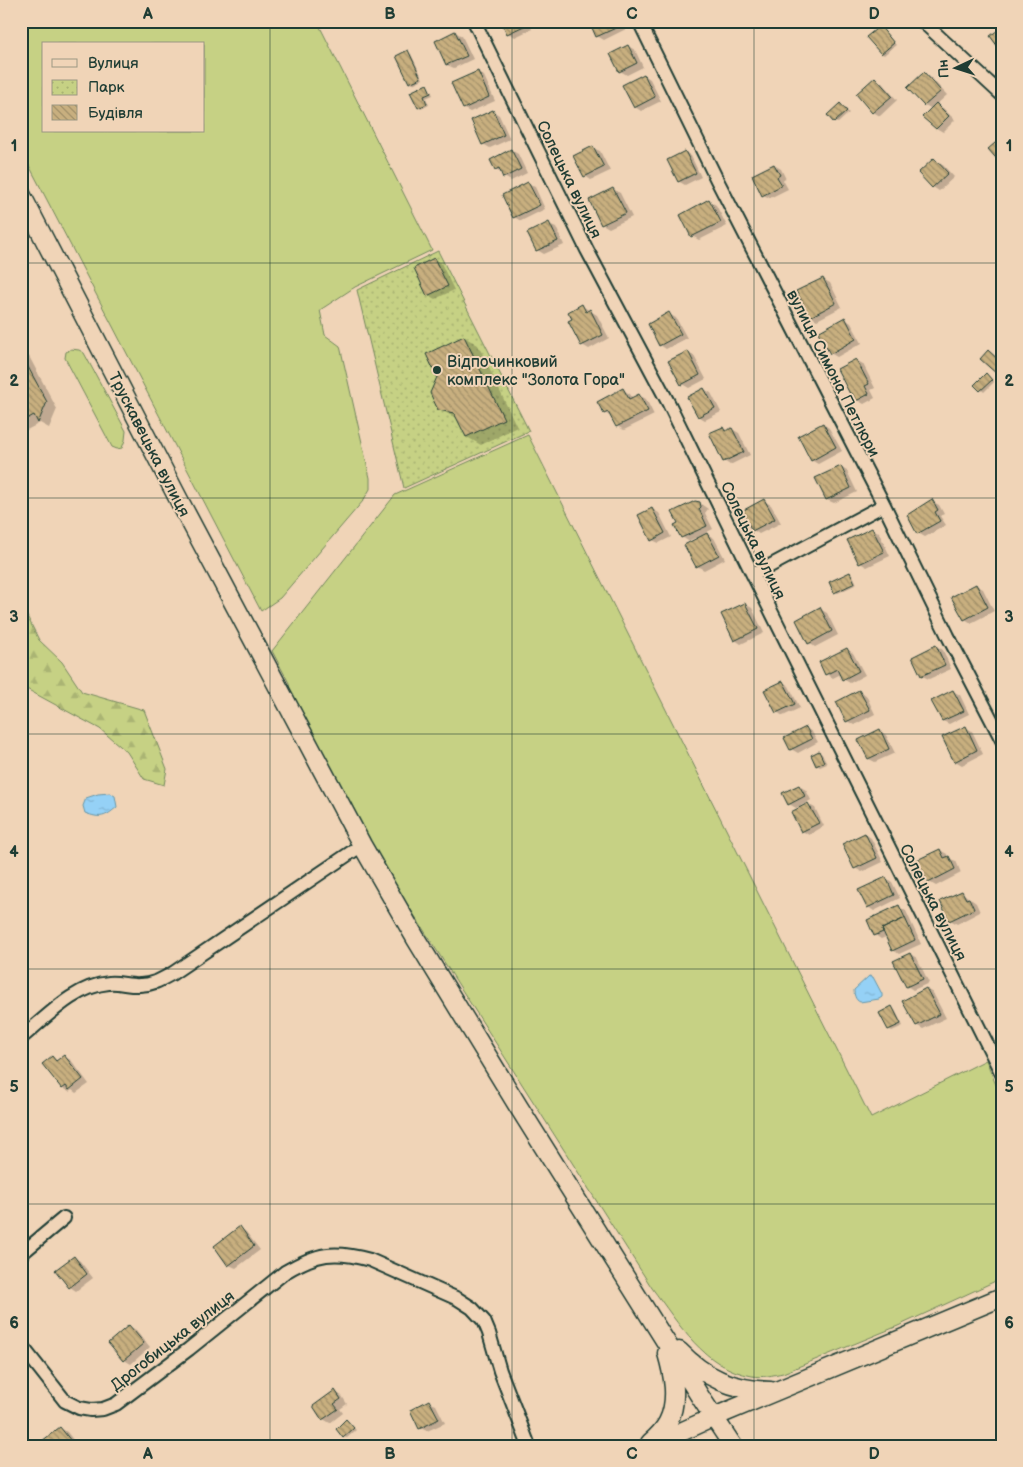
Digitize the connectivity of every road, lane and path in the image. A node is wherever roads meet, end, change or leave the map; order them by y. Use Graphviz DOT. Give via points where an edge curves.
graph roads {
  1 [pos="474,21"];
  2 [pos="639,21"];
  3 [pos="922,21"];
  4 [pos="1002,96"];
  5 [pos="21,194"];
  6 [pos="884,505"];
  7 [pos="752,575"];
  8 [pos="1002,740"];
  9 [pos="362,846"];
  10 [pos="21,1038"];
  11 [pos="1002,1074"];
  12 [pos="64,1218"];
  13 [pos="21,1254"];
  14 [pos="1002,1296"];
  15 [pos="661,1333"];
  16 [pos="21,1345"];
  17 [pos="775,1392"];
  18 [pos="714,1417"];
  19 [pos="529,1446"];
  20 [pos="649,1446"];
  21 [pos="733,1446"];
  1 -- 7 [label="street, Солецька вулиця" via="587,250 669,404"];
  2 -- 6 [label="street, вулиця Симона Петлюри"];
  3 -- 4 [label="street"];
  5 -- 9 [label="main road, Трускавецька вулиця"];
  6 -- 7 [label="street"];
  6 -- 8 [label="street, вулиця Симона Петлюри"];
  7 -- 11 [label="street, Солецька вулиця"];
  9 -- 10 [label="street" via="173,973 140,986 110,983 93,987 70,998"];
  9 -- 15 [label="main road, Трускавецька вулиця" via="451,997"];
  12 -- 13 [label="street"];
  14 -- 17 [label="main road"];
  15 -- 17 [label="main road" via="690,1363 713,1378 745,1389"];
  15 -- 18 [label="main road"];
  15 -- 20 [label="main road" via="672,1370 673,1411 668,1423"];
  16 -- 19 [label="street, Дрогобицька вулиця" via="65,1401 79,1408 103,1409 116,1404 285,1272 303,1261 341,1254 370,1260 458,1299 484,1320"];
  17 -- 18 [label="main road"];
  18 -- 20 [label="main road"];
  18 -- 21 [label="main road"];
}
